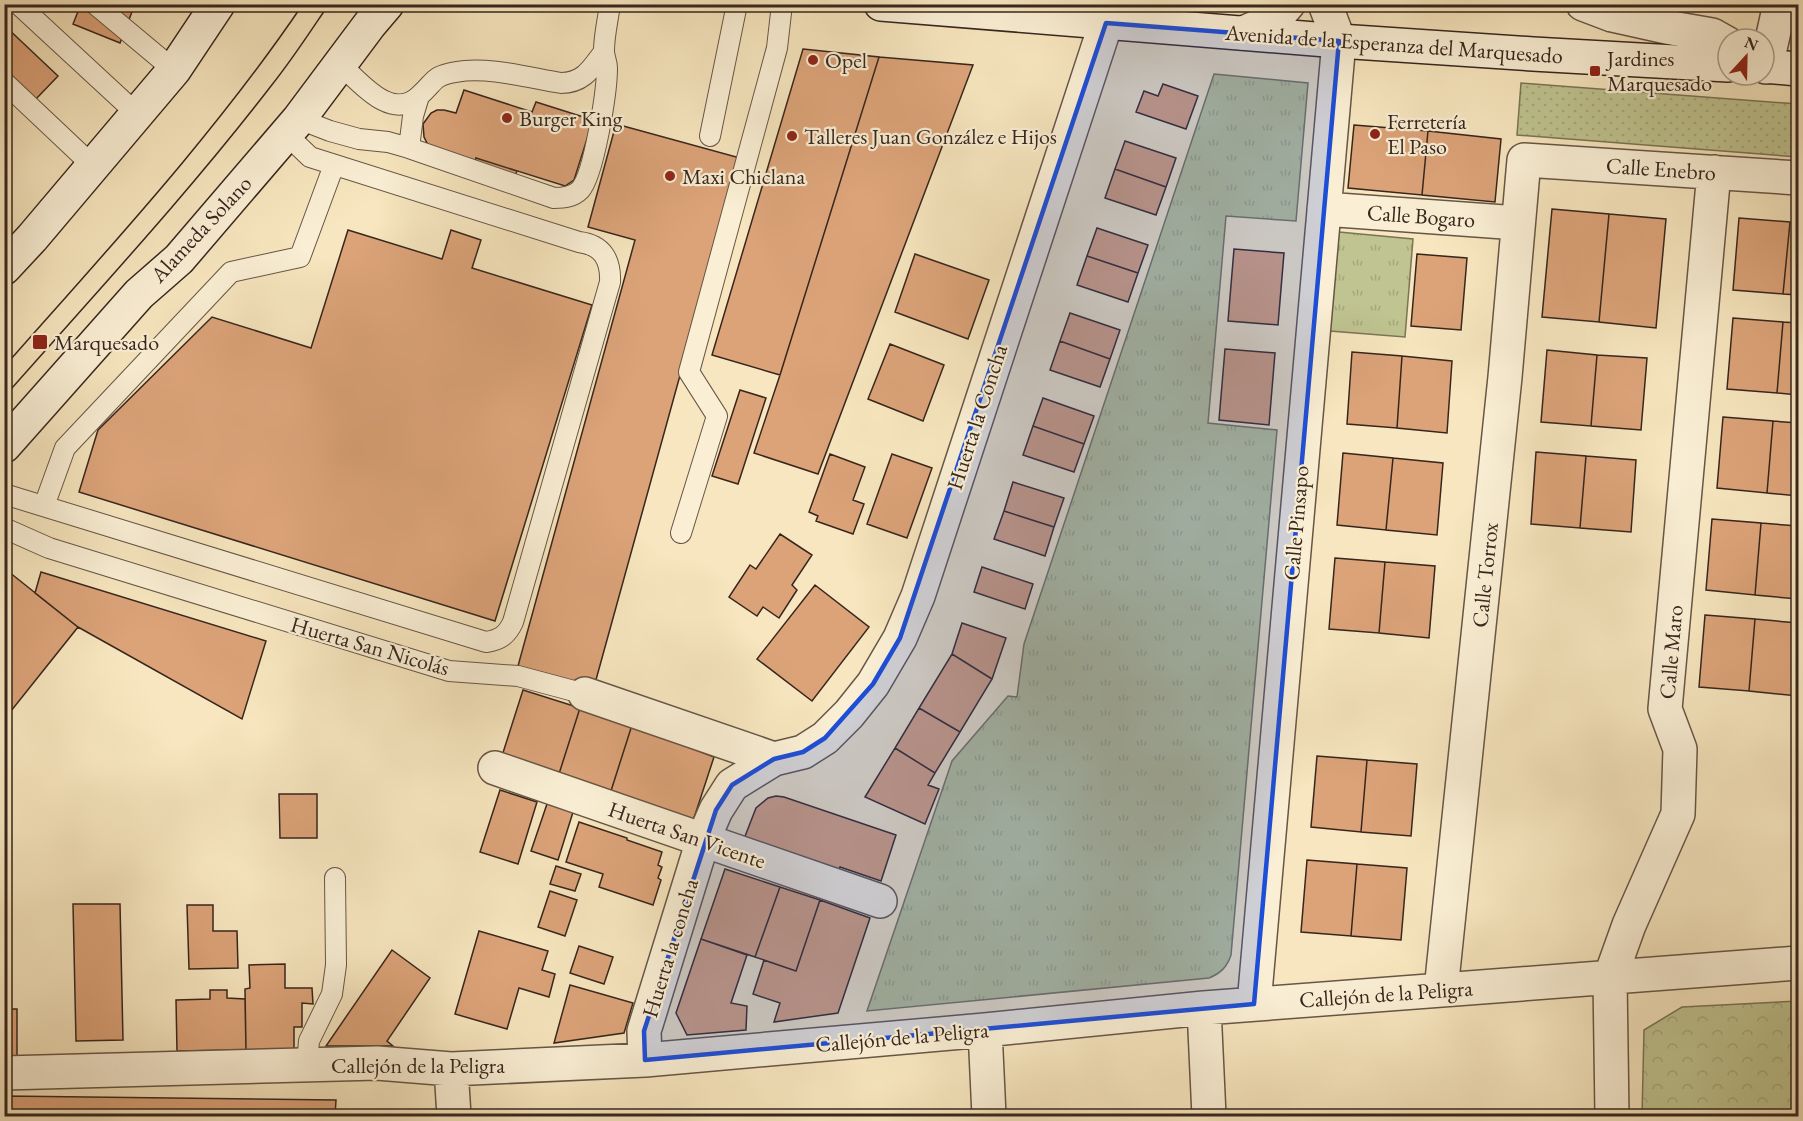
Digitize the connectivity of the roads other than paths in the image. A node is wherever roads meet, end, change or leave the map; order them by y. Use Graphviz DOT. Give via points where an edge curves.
graph roads {
  1 [pos="18,4"];
  2 [pos="95,4"];
  3 [pos="218,4"];
  4 [pos="387,4"];
  5 [pos="610,4"];
  6 [pos="737,4"];
  7 [pos="782,4"];
  8 [pos="881,4"];
  9 [pos="1288,4"];
  10 [pos="1325,4"];
  11 [pos="1583,4"];
  12 [pos="1780,4"];
  13 [pos="1106,23"];
  14 [pos="1774,27"];
  15 [pos="1243,33"];
  16 [pos="1716,37"];
  17 [pos="1339,41"];
  18 [pos="603,53"];
  19 [pos="1716,63"];
  20 [pos="340,64"];
  21 [pos="1776,67"];
  22 [pos="1798,69"];
  23 [pos="174,70"];
  24 [pos="4,82"];
  25 [pos="419,96"];
  26 [pos="137,114"];
  27 [pos="292,126"];
  28 [pos="710,136"];
  29 [pos="409,148"];
  30 [pos="1524,160"];
  31 [pos="334,165"];
  32 [pos="93,166"];
  33 [pos="1714,172"];
  34 [pos="1798,178"];
  35 [pos="1324,209"];
  36 [pos="1518,224"];
  37 [pos="4,268"];
  38 [pos="4,446"];
  39 [pos="4,494"];
  40 [pos="44,506"];
  41 [pos="4,528"];
  42 [pos="681,533"];
  43 [pos="585,694"];
  44 [pos="774,759"];
  45 [pos="495,768"];
  46 [pos="703,840"];
  47 [pos="334,878"];
  48 [pos="880,901"];
  49 [pos="1796,957"];
  50 [pos="1610,978"];
  51 [pos="1441,990"];
  52 [pos="1254,1004"];
  53 [pos="1204,1008"];
  54 [pos="985,1030"];
  55 [pos="645,1060"];
  56 [pos="307,1064"];
  57 [pos="451,1069"];
  58 [pos="4,1073"];
  59 [pos="454,1116"];
  60 [pos="989,1116"];
  61 [pos="1209,1116"];
  62 [pos="1612,1116"];
  1 -- 26 [label="lane"];
  2 -- 23 [label="lane"];
  3 -- 23 [label="street"];
  4 -- 20 [label="street, Alameda Solano"];
  5 -- 18 [label="lane"];
  6 -- 28 [label="lane"];
  7 -- 42 [label="lane" via="777,48 689,372 717,416"];
  8 -- 13 [label="street, Avenida de la Esperanza del Marquesado"];
  9 -- 15 [label="street" via="1265,24"];
  10 -- 17 [label="street"];
  11 -- 16 [label="street" via="1612,15"];
  12 -- 14 [label="street"];
  13 -- 15 [label="street, Avenida de la Esperanza del Marquesado"];
  13 -- 44 [label="street, Huerta la Concha" via="918,596 900,638 873,684 825,738 803,752"];
  15 -- 17 [label="street, Avenida de la Esperanza del Marquesado"];
  17 -- 19 [label="street, Avenida de la Esperanza del Marquesado"];
  17 -- 35 [label="street, Calle Pinsapo"];
  18 -- 25 [label="lane" via="585,76 570,83 479,70 436,77"];
  18 -- 29 [label="lane" via="608,66 601,120 587,178 571,196 555,198"];
  20 -- 25 [label="lane" via="381,100 401,105"];
  20 -- 27 [label="street, Alameda Solano"];
  21 -- 22 [label="street"];
  23 -- 26 [label="street"];
  24 -- 32 [label="lane"];
  25 -- 29 [label="lane"];
  26 -- 32 [label="street"];
  27 -- 29 [label="lane"];
  27 -- 31 [label="lane" via="310,158"];
  27 -- 38 [label="street, Alameda Solano" via="179,259 139,294"];
  30 -- 33 [label="street, Calle Enebro"];
  30 -- 36 [label="street, Calle Torrox"];
  31 -- 40 [label="lane" via="300,257 231,272 65,448"];
  31 -- 40 [label="lane" via="588,243 604,254 609,263 610,282 509,631 486,642"];
  32 -- 37 [label="street"];
  33 -- 34 [label="street, Calle Enebro"];
  33 -- 50 [label="street, Calle Maro" via="1665,709 1680,749 1678,814"];
  35 -- 36 [label="street, Calle Bogaro"];
  35 -- 52 [label="street, Calle Pinsapo"];
  36 -- 51 [label="street, Calle Torrox"];
  39 -- 40 [label="lane"];
  41 -- 43 [label="lane, Huerta San Nicolás" via="59,551 449,671 518,676"];
  43 -- 44 [label="street, Huerta San Nicolás"];
  44 -- 46 [label="street, Huerta la concha" via="732,785"];
  45 -- 46 [label="street, Huerta San Vicente"];
  46 -- 48 [label="street, Huerta San Vicente"];
  46 -- 55 [label="street, Huerta la concha" via="644,1031"];
  47 -- 56 [label="lane" via="336,965 332,994 309,1041"];
  49 -- 50 [label="street, Callejón de la Peligra"];
  50 -- 51 [label="street, Callejón de la Peligra"];
  50 -- 62 [label="street, Calle Maro"];
  51 -- 52 [label="street, Callejón de la Peligra"];
  52 -- 53 [label="street, Callejón de la Peligra"];
  53 -- 54 [label="street, Callejón de la Peligra"];
  53 -- 61 [label="street"];
  54 -- 55 [label="street, Callejón de la Peligra"];
  54 -- 60 [label="street"];
  55 -- 57 [label="street, Callejón de la Peligra"];
  56 -- 57 [label="street, Callejón de la Peligra" via="377,1063"];
  56 -- 58 [label="street, Callejón de la Peligra"];
  57 -- 59 [label="street"];
}
